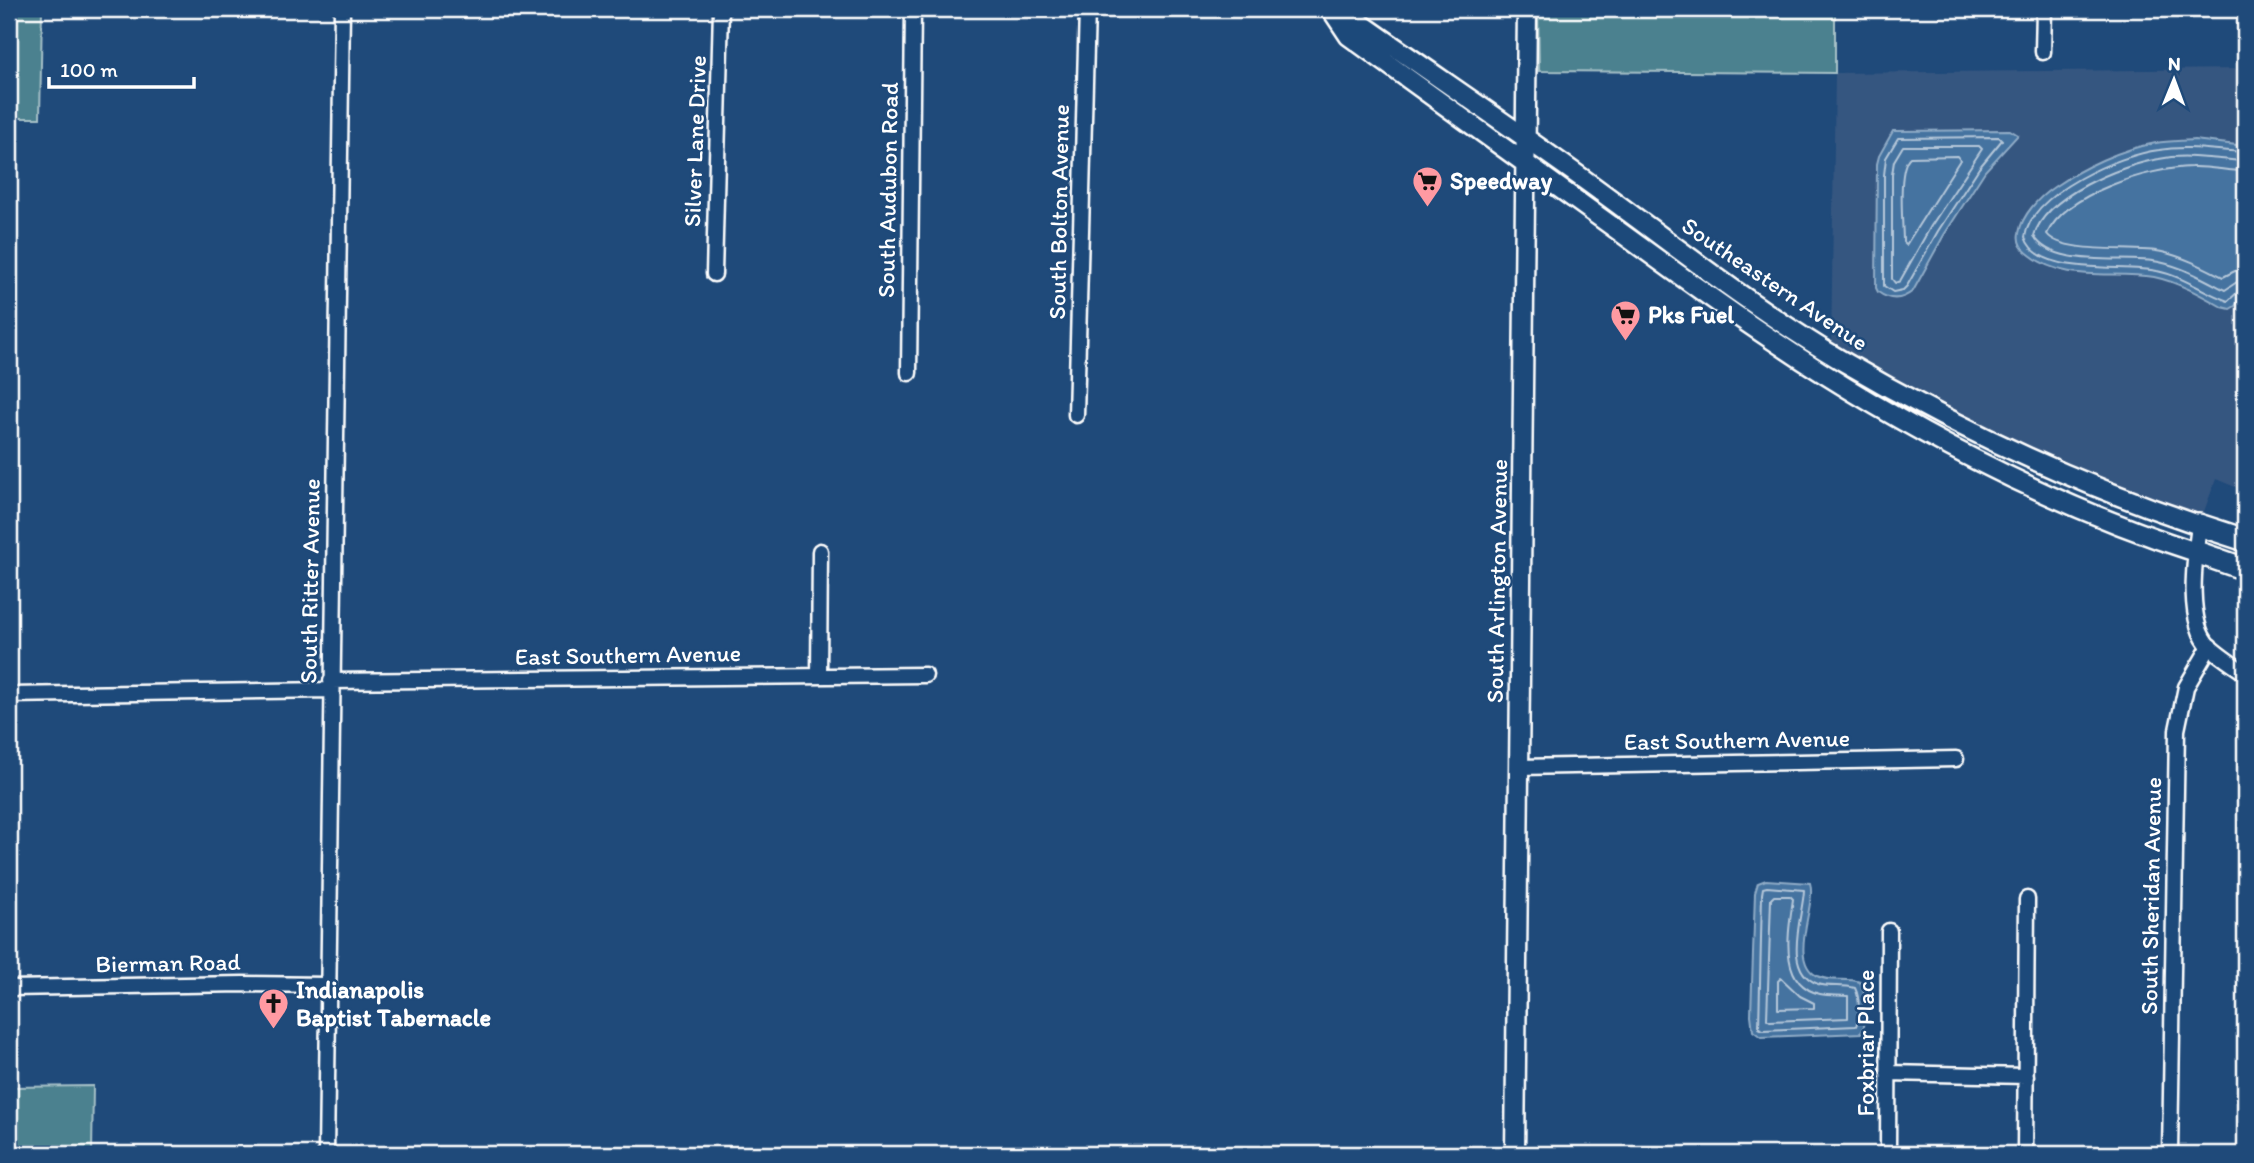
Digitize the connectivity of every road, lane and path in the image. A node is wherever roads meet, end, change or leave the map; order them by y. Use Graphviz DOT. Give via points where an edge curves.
graph roads {
  1 [pos="342,9"];
  2 [pos="721,9"];
  3 [pos="913,9"];
  4 [pos="1087,9"];
  5 [pos="1527,9"];
  6 [pos="2043,9"];
  7 [pos="1331,10"];
  8 [pos="2043,52"];
  9 [pos="1525,140"];
  10 [pos="1526,163"];
  11 [pos="714,274"];
  12 [pos="909,373"];
  13 [pos="1076,415"];
  14 [pos="2199,526"];
  15 [pos="2245,540"];
  16 [pos="820,551"];
  17 [pos="2196,552"];
  18 [pos="2245,569"];
  19 [pos="2210,646"];
  20 [pos="2245,673"];
  21 [pos="925,675"];
  22 [pos="819,676"];
  23 [pos="331,685"];
  24 [pos="9,695"];
  25 [pos="1956,758"];
  26 [pos="1519,767"];
  27 [pos="2027,899"];
  28 [pos="1889,931"];
  29 [pos="328,985"];
  30 [pos="9,988"];
  31 [pos="1888,1073"];
  32 [pos="2026,1076"];
  33 [pos="326,1154"];
  34 [pos="1514,1154"];
  35 [pos="1888,1154"];
  36 [pos="2025,1154"];
  37 [pos="2170,1154"];
  1 -- 23 [label="street, South Ritter Avenue"];
  2 -- 11 [label="street, Silver Lane Drive"];
  3 -- 12 [label="street, South Audubon Road"];
  4 -- 13 [label="street, South Bolton Avenue"];
  5 -- 9 [label="main road, South Arlington Avenue"];
  6 -- 8 [label="street"];
  7 -- 9 [label="main road, Southeastern Avenue" via="1360,22"];
  7 -- 10 [label="main road, Southeastern Avenue" via="1349,36"];
  9 -- 10 [label="main road, South Arlington Avenue"];
  9 -- 14 [label="main road, Southeastern Avenue" via="1771,316 1838,358 2042,464"];
  10 -- 17 [label="main road, Southeastern Avenue" via="1738,316 1851,390 2024,482"];
  10 -- 26 [label="main road, South Arlington Avenue"];
  14 -- 15 [label="highway"];
  14 -- 17 [label="street"];
  16 -- 22 [label="street"];
  17 -- 18 [label="highway"];
  17 -- 19 [label="street" via="2198,625"];
  19 -- 20 [label="street"];
  19 -- 37 [label="street, South Sheridan Avenue" via="2186,687 2177,730"];
  21 -- 22 [label="street, East Southern Avenue"];
  22 -- 23 [label="street, East Southern Avenue"];
  23 -- 24 [label="street, East Southern Avenue"];
  23 -- 29 [label="street, South Ritter Avenue"];
  25 -- 26 [label="street, East Southern Avenue"];
  26 -- 34 [label="main road, South Arlington Avenue"];
  27 -- 32 [label="street"];
  28 -- 31 [label="street, Foxbriar Place"];
  29 -- 30 [label="street, Bierman Road"];
  29 -- 33 [label="street, South Ritter Avenue"];
  31 -- 32 [label="street"];
  31 -- 35 [label="street, Foxbriar Place"];
  32 -- 36 [label="street"];
}
